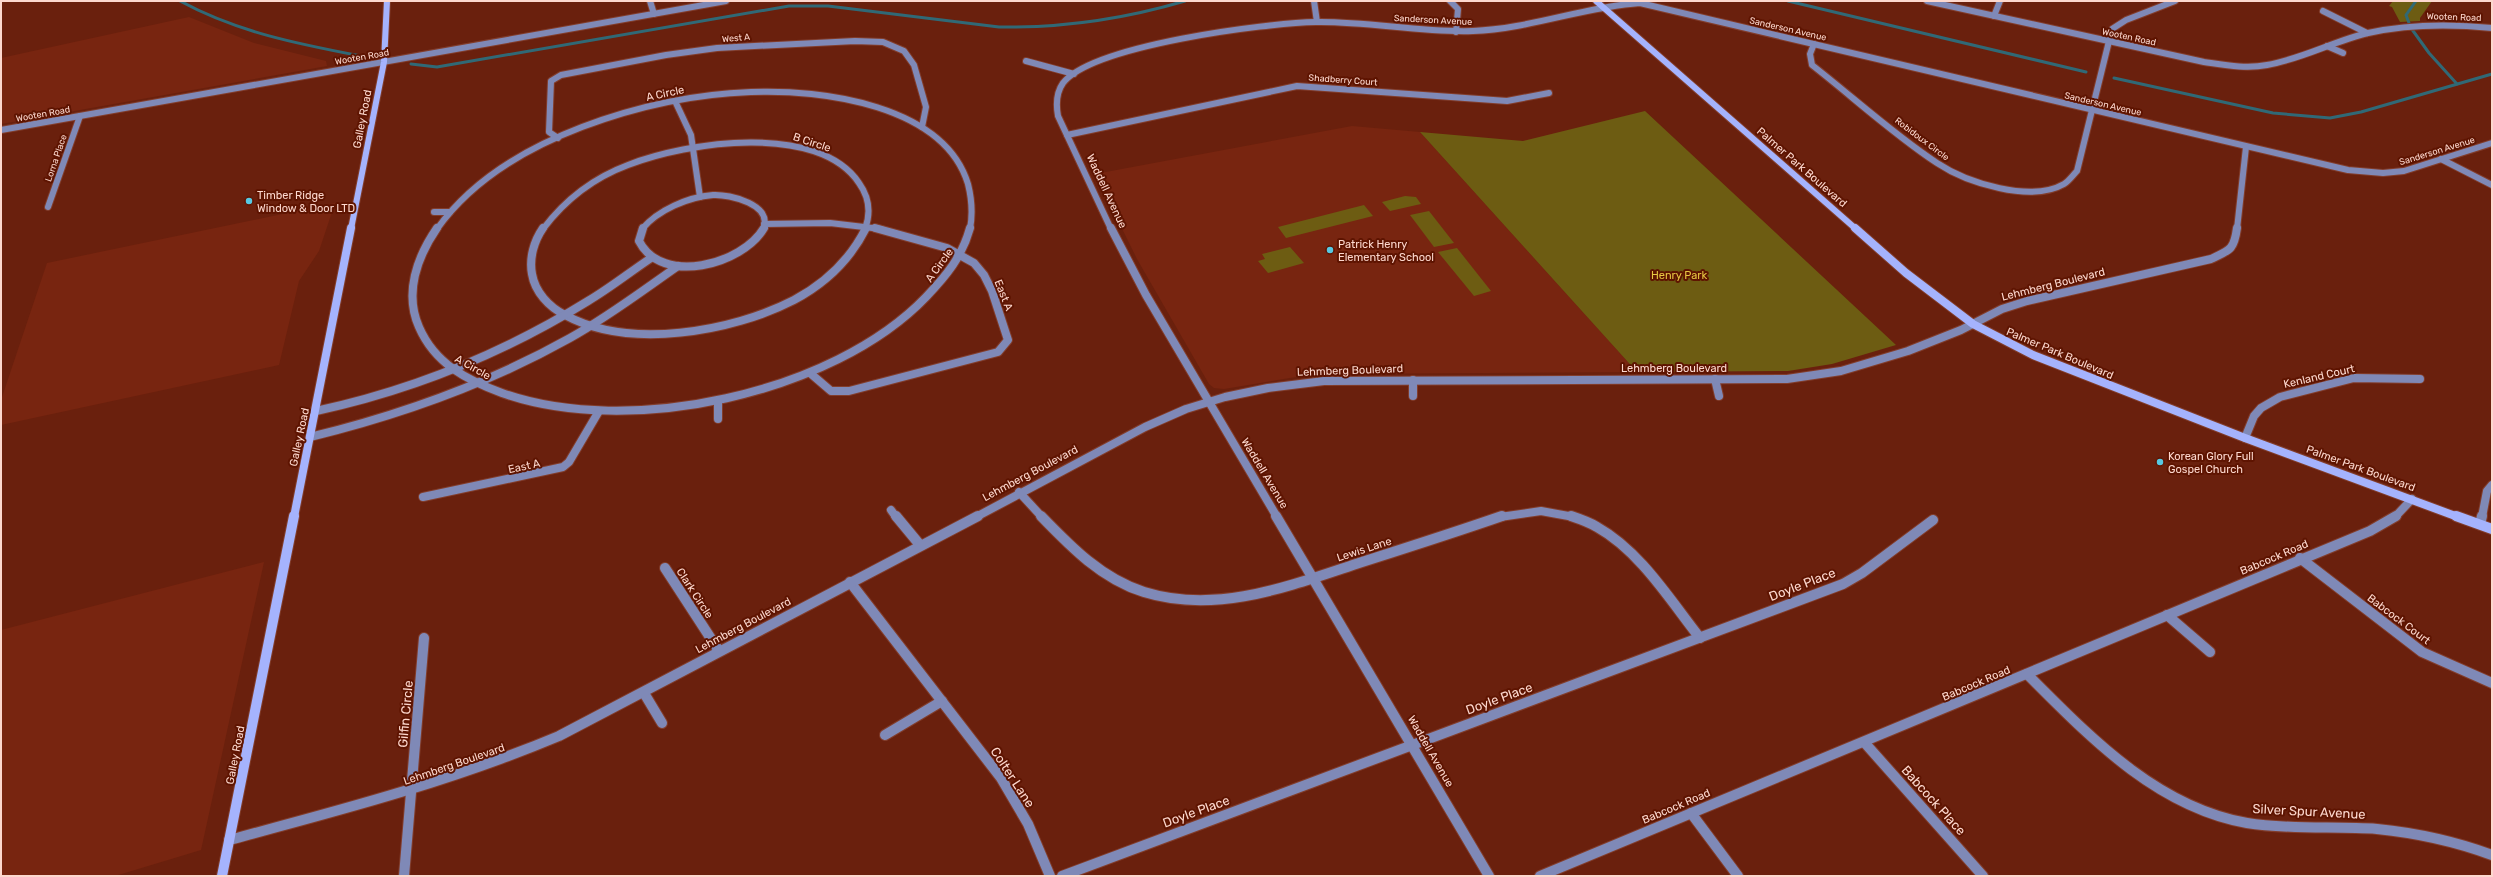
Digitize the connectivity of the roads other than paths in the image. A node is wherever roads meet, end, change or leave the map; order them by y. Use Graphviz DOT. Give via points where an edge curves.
graph roads {
  1 [pos="387,1"];
  2 [pos="650,1"];
  3 [pos="726,1"];
  4 [pos="1314,1"];
  5 [pos="1450,1"];
  6 [pos="1596,1"];
  7 [pos="1927,1"];
  8 [pos="2000,1"];
  9 [pos="2175,1"];
  10 [pos="1604,7"];
  11 [pos="2323,11"];
  12 [pos="654,14"];
  13 [pos="1994,16"];
  14 [pos="1317,22"];
  15 [pos="2492,28"];
  16 [pos="1456,32"];
  17 [pos="2367,33"];
  18 [pos="2109,42"];
  19 [pos="1814,44"];
  20 [pos="2327,46"];
  21 [pos="2343,53"];
  22 [pos="1026,61"];
  23 [pos="384,62"];
  24 [pos="1074,74"];
  25 [pos="1549,93"];
  26 [pos="675,101"];
  27 [pos="2092,110"];
  28 [pos="80,116"];
  29 [pos="922,127"];
  30 [pos="1,130"];
  31 [pos="1067,135"];
  32 [pos="558,138"];
  33 [pos="2492,143"];
  34 [pos="695,146"];
  35 [pos="2246,147"];
  36 [pos="2442,159"];
  37 [pos="2492,185"];
  38 [pos="700,197"];
  39 [pos="48,207"];
  40 [pos="434,212"];
  41 [pos="450,212"];
  42 [pos="764,224"];
  43 [pos="868,225"];
  44 [pos="962,253"];
  45 [pos="651,258"];
  46 [pos="678,266"];
  47 [pos="564,315"];
  48 [pos="1973,324"];
  49 [pos="590,325"];
  50 [pos="451,369"];
  51 [pos="810,372"];
  52 [pos="1715,379"];
  53 [pos="2420,379"];
  54 [pos="1413,380"];
  55 [pos="474,383"];
  56 [pos="1413,396"];
  57 [pos="1719,396"];
  58 [pos="718,401"];
  59 [pos="1209,402"];
  60 [pos="316,411"];
  61 [pos="599,411"];
  62 [pos="718,419"];
  63 [pos="310,437"];
  64 [pos="2246,438"];
  65 [pos="2492,485"];
  66 [pos="1020,492"];
  67 [pos="423,497"];
  68 [pos="2412,498"];
  69 [pos="891,510"];
  70 [pos="1933,520"];
  71 [pos="2480,524"];
  72 [pos="2492,529"];
  73 [pos="920,545"];
  74 [pos="2300,558"];
  75 [pos="665,568"];
  76 [pos="1314,578"];
  77 [pos="850,582"];
  78 [pos="2167,615"];
  79 [pos="424,638"];
  80 [pos="1700,638"];
  81 [pos="719,651"];
  82 [pos="2210,652"];
  83 [pos="2027,674"];
  84 [pos="2492,683"];
  85 [pos="644,693"];
  86 [pos="942,701"];
  87 [pos="662,723"];
  88 [pos="885,735"];
  89 [pos="1864,742"];
  90 [pos="1414,745"];
  91 [pos="411,791"];
  92 [pos="1691,813"];
  93 [pos="229,840"];
  94 [pos="2492,854"];
  95 [pos="222,876"];
  96 [pos="404,876"];
  97 [pos="1050,876"];
  98 [pos="1062,876"];
  99 [pos="1489,876"];
  100 [pos="1540,876"];
  101 [pos="1738,876"];
  102 [pos="1983,876"];
  1 -- 23 [label="main road, Galley Road"];
  2 -- 12 [label="street"];
  3 -- 12 [label="street, Wooten Road"];
  4 -- 14 [label="street"];
  5 -- 16 [label="street" via="1458,9"];
  6 -- 10 [label="main road, Palmer Park Boulevard"];
  7 -- 13 [label="street, Wooten Road"];
  8 -- 13 [label="street"];
  9 -- 18 [label="street, Robidoux Circle" via="2120,23 2112,29"];
  10 -- 16 [label="street, Sanderson Avenue" via="1499,29"];
  10 -- 19 [label="street, Sanderson Avenue" via="1648,5"];
  10 -- 48 [label="main road, Palmer Park Boulevard" via="1906,273"];
  11 -- 17 [label="street"];
  12 -- 23 [label="street, Wooten Road"];
  13 -- 18 [label="street, Wooten Road"];
  14 -- 16 [label="street, Sanderson Avenue"];
  14 -- 24 [label="street, Sanderson Avenue" via="1243,28 1136,50 1099,60"];
  15 -- 17 [label="street, Wooten Road" via="2426,25"];
  17 -- 20 [label="street, Wooten Road"];
  18 -- 20 [label="street, Wooten Road" via="2204,62 2252,67 2277,64"];
  18 -- 27 [label="street, Robidoux Circle"];
  19 -- 27 [label="street, Sanderson Avenue"];
  19 -- 27 [label="street, Robidoux Circle" via="1810,59 1819,71 1937,163 1951,172 1981,184 2030,191 2056,188 2066,183 2077,171"];
  20 -- 21 [label="street"];
  22 -- 24 [label="street"];
  23 -- 28 [label="street, Wooten Road"];
  23 -- 60 [label="main road, Galley Road"];
  24 -- 31 [label="street, Waddell Avenue" via="1062,85 1056,100 1058,116"];
  25 -- 31 [label="street, Shadberry Court" via="1507,101 1297,86"];
  26 -- 29 [label="street, A Circle" via="751,92 816,95 872,106"];
  26 -- 32 [label="street, A Circle" via="611,118"];
  26 -- 34 [label="street" via="687,119"];
  27 -- 35 [label="street, Sanderson Avenue"];
  28 -- 30 [label="street, Wooten Road"];
  28 -- 39 [label="street, Lorna Place"];
  29 -- 32 [label="street, West A" via="927,117 925,103 920,81 909,56 892,45 866,41 701,50 561,75 551,81 549,132"];
  29 -- 44 [label="street, A Circle" via="942,142 956,158 970,186 972,216"];
  31 -- 59 [label="street, Waddell Avenue" via="1123,252"];
  32 -- 41 [label="street, A Circle" via="493,175"];
  33 -- 36 [label="street, Sanderson Avenue"];
  34 -- 38 [label="street"];
  34 -- 43 [label="street, B Circle" via="740,142 770,143 797,147 821,155 844,168 858,182 869,206"];
  34 -- 47 [label="street, B Circle" via="648,158 604,177 573,196 547,222 532,251 531,271 539,293"];
  35 -- 36 [label="street, Sanderson Avenue" via="2324,165 2384,173 2404,171"];
  35 -- 48 [label="street, Lehmberg Boulevard" via="2235,244 2230,250 2211,259 2027,301 2002,309"];
  36 -- 37 [label="street"];
  38 -- 42 [label="street" via="726,196 750,202 761,211"];
  38 -- 45 [label="street" via="662,211 645,226 640,243"];
  40 -- 41 [label="street"];
  41 -- 50 [label="street, A Circle" via="430,238 420,257 413,280 412,302 427,342"];
  42 -- 43 [label="street, East A" via="822,222"];
  42 -- 46 [label="street" via="758,237 737,254 714,262"];
  43 -- 44 [label="street, East A"];
  43 -- 49 [label="street, B Circle" via="854,251 828,278 801,296 753,316 679,332 635,333"];
  44 -- 51 [label="street, A Circle" via="938,286 904,318 868,343"];
  44 -- 51 [label="street, East A" via="986,278 1004,326 1008,340 998,352 846,392 826,389"];
  45 -- 46 [label="street"];
  45 -- 47 [label="street"];
  46 -- 49 [label="street"];
  47 -- 49 [label="street, B Circle"];
  47 -- 50 [label="street"];
  48 -- 52 [label="street, Lehmberg Boulevard" via="1908,351 1828,374 1787,379"];
  48 -- 64 [label="main road, Palmer Park Boulevard" via="2012,345 2073,372"];
  49 -- 55 [label="street" via="531,357"];
  50 -- 55 [label="street, A Circle"];
  50 -- 60 [label="street" via="374,397"];
  51 -- 58 [label="street, A Circle" via="761,390"];
  52 -- 54 [label="street, Lehmberg Boulevard"];
  52 -- 57 [label="street"];
  53 -- 64 [label="street, Kenland Court" via="2354,378 2280,397 2261,408 2254,416"];
  54 -- 56 [label="street"];
  54 -- 59 [label="street, Lehmberg Boulevard" via="1346,380 1288,385"];
  55 -- 61 [label="street, A Circle" via="530,402"];
  55 -- 63 [label="street" via="378,420"];
  58 -- 61 [label="street, A Circle" via="658,410"];
  58 -- 62 [label="street"];
  59 -- 66 [label="street, Lehmberg Boulevard" via="1145,427"];
  59 -- 76 [label="street, Waddell Avenue"];
  60 -- 63 [label="main road, Galley Road"];
  61 -- 67 [label="street, East A" via="569,462 563,467"];
  63 -- 93 [label="main road, Galley Road"];
  64 -- 68 [label="main road, Palmer Park Boulevard"];
  65 -- 71 [label="street" via="2488,491"];
  66 -- 73 [label="street, Lehmberg Boulevard"];
  66 -- 76 [label="street, Lewis Lane" via="1091,564 1118,581 1158,596 1230,601 1271,593"];
  68 -- 71 [label="main road, Palmer Park Boulevard"];
  68 -- 74 [label="street, Babcock Road" via="2399,514 2388,522"];
  69 -- 73 [label="street"];
  70 -- 80 [label="street, Doyle Place" via="1862,573 1843,584"];
  71 -- 72 [label="main road, Palmer Park Boulevard"];
  73 -- 77 [label="street, Lehmberg Boulevard"];
  74 -- 78 [label="street, Babcock Road"];
  74 -- 84 [label="street, Babcock Court" via="2422,652"];
  75 -- 81 [label="street, Clark Circle"];
  76 -- 80 [label="street, Lewis Lane" via="1507,514 1522,511 1557,513 1590,522 1622,543"];
  76 -- 90 [label="street, Waddell Avenue"];
  77 -- 81 [label="street, Lehmberg Boulevard"];
  77 -- 86 [label="street, Colter Lane"];
  78 -- 82 [label="street"];
  78 -- 83 [label="street, Babcock Road"];
  79 -- 91 [label="street, Gilfin Circle"];
  80 -- 90 [label="street, Doyle Place"];
  81 -- 85 [label="street, Lehmberg Boulevard"];
  83 -- 89 [label="street, Babcock Road"];
  83 -- 94 [label="street, Silver Spur Avenue" via="2128,770 2189,805 2256,824 2413,832 2452,840"];
  85 -- 87 [label="street"];
  85 -- 91 [label="street, Lehmberg Boulevard" via="578,728 517,755"];
  86 -- 88 [label="street"];
  86 -- 97 [label="street, Colter Lane" via="1013,798 1028,824"];
  89 -- 92 [label="street, Babcock Road"];
  89 -- 102 [label="street, Babcock Place"];
  90 -- 98 [label="street, Doyle Place"];
  90 -- 99 [label="street, Waddell Avenue"];
  91 -- 93 [label="street, Lehmberg Boulevard"];
  91 -- 96 [label="street"];
  92 -- 100 [label="street, Babcock Road"];
  92 -- 101 [label="street"];
  93 -- 95 [label="main road, Galley Road"];
}
